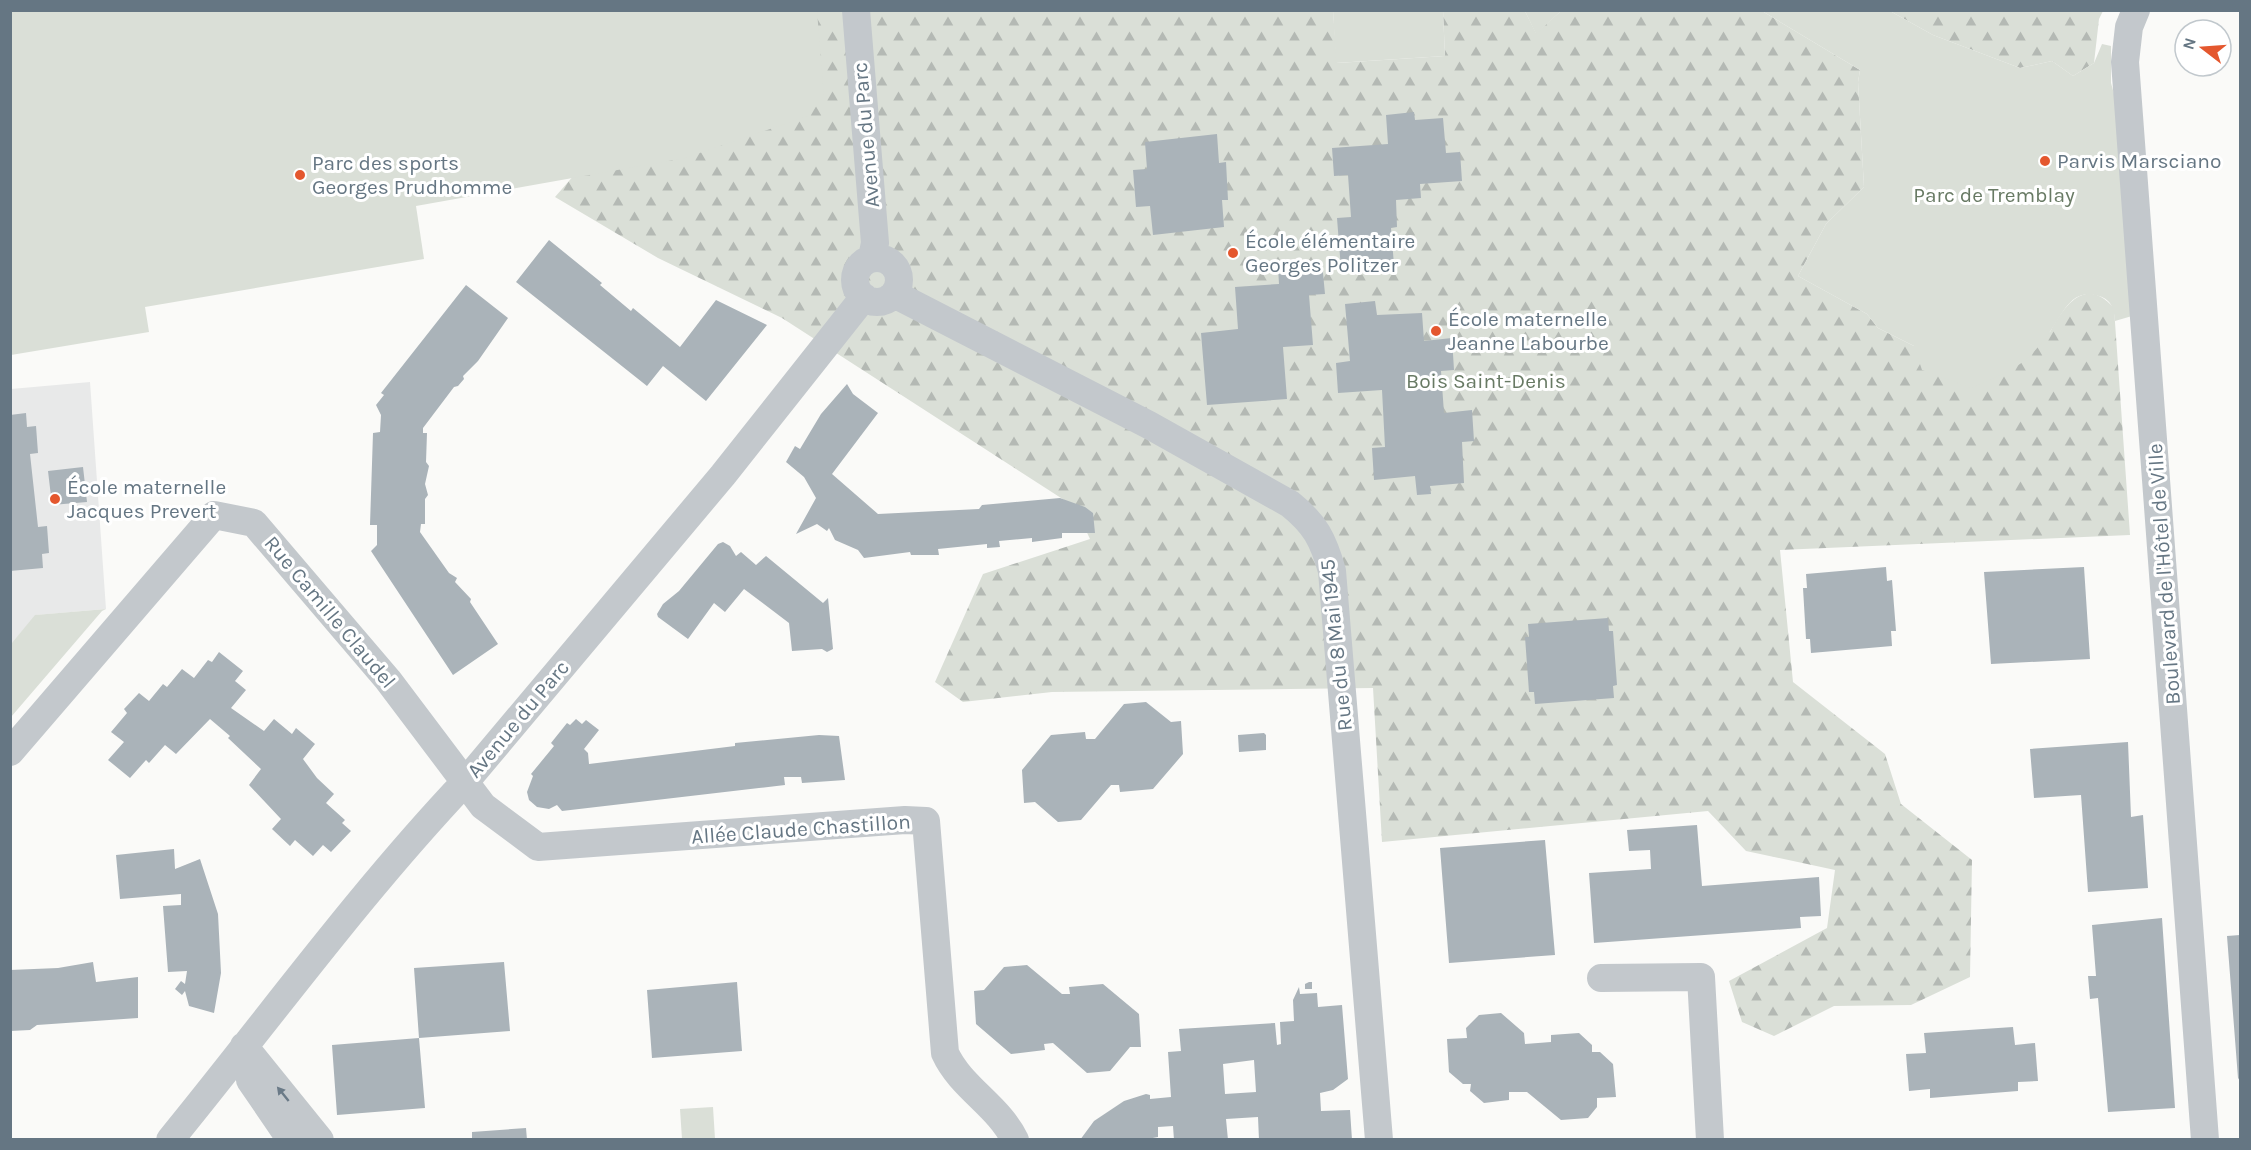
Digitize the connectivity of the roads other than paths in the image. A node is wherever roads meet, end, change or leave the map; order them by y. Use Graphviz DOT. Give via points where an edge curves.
graph roads {
  1 [pos="856,10"];
  2 [pos="2136,10"];
  3 [pos="872,258"];
  4 [pos="894,294"];
  5 [pos="864,297"];
  6 [pos="10,752"];
  7 [pos="466,781"];
  8 [pos="1601,978"];
  9 [pos="239,1052"];
  10 [pos="170,1140"];
  11 [pos="291,1140"];
  12 [pos="320,1140"];
  13 [pos="1015,1140"];
  14 [pos="1378,1140"];
  15 [pos="1710,1140"];
  16 [pos="2205,1140"];
  1 -- 3 [label="street, Avenue du Parc"];
  2 -- 16 [label="street, Boulevard de l'Hôtel de Ville" via="2125,42 2129,111"];
  3 -- 4 [label="street" via="881,258 896,268 898,285"];
  3 -- 5 [label="street" via="855,275 858,291"];
  4 -- 5 [label="street" via="880,302"];
  4 -- 14 [label="street, Rue du 8 Mai 1945" via="1149,425 1290,504 1311,520 1325,546 1332,571"];
  5 -- 7 [label="street, Avenue du Parc" via="723,475"];
  6 -- 7 [label="street, Rue Camille Claudel" via="214,515 255,523 388,680"];
  7 -- 9 [label="street, Avenue du Parc" via="423,826"];
  7 -- 13 [label="street, Allée Claude Chastillon" via="483,806 538,847 926,821 945,1053 953,1070 1003,1118"];
  8 -- 15 [label="street" via="1701,977"];
  9 -- 10 [label="street, Avenue du Parc"];
  9 -- 11 [label="street"];
  12 -- 9 [label="street, one-way"];
}
